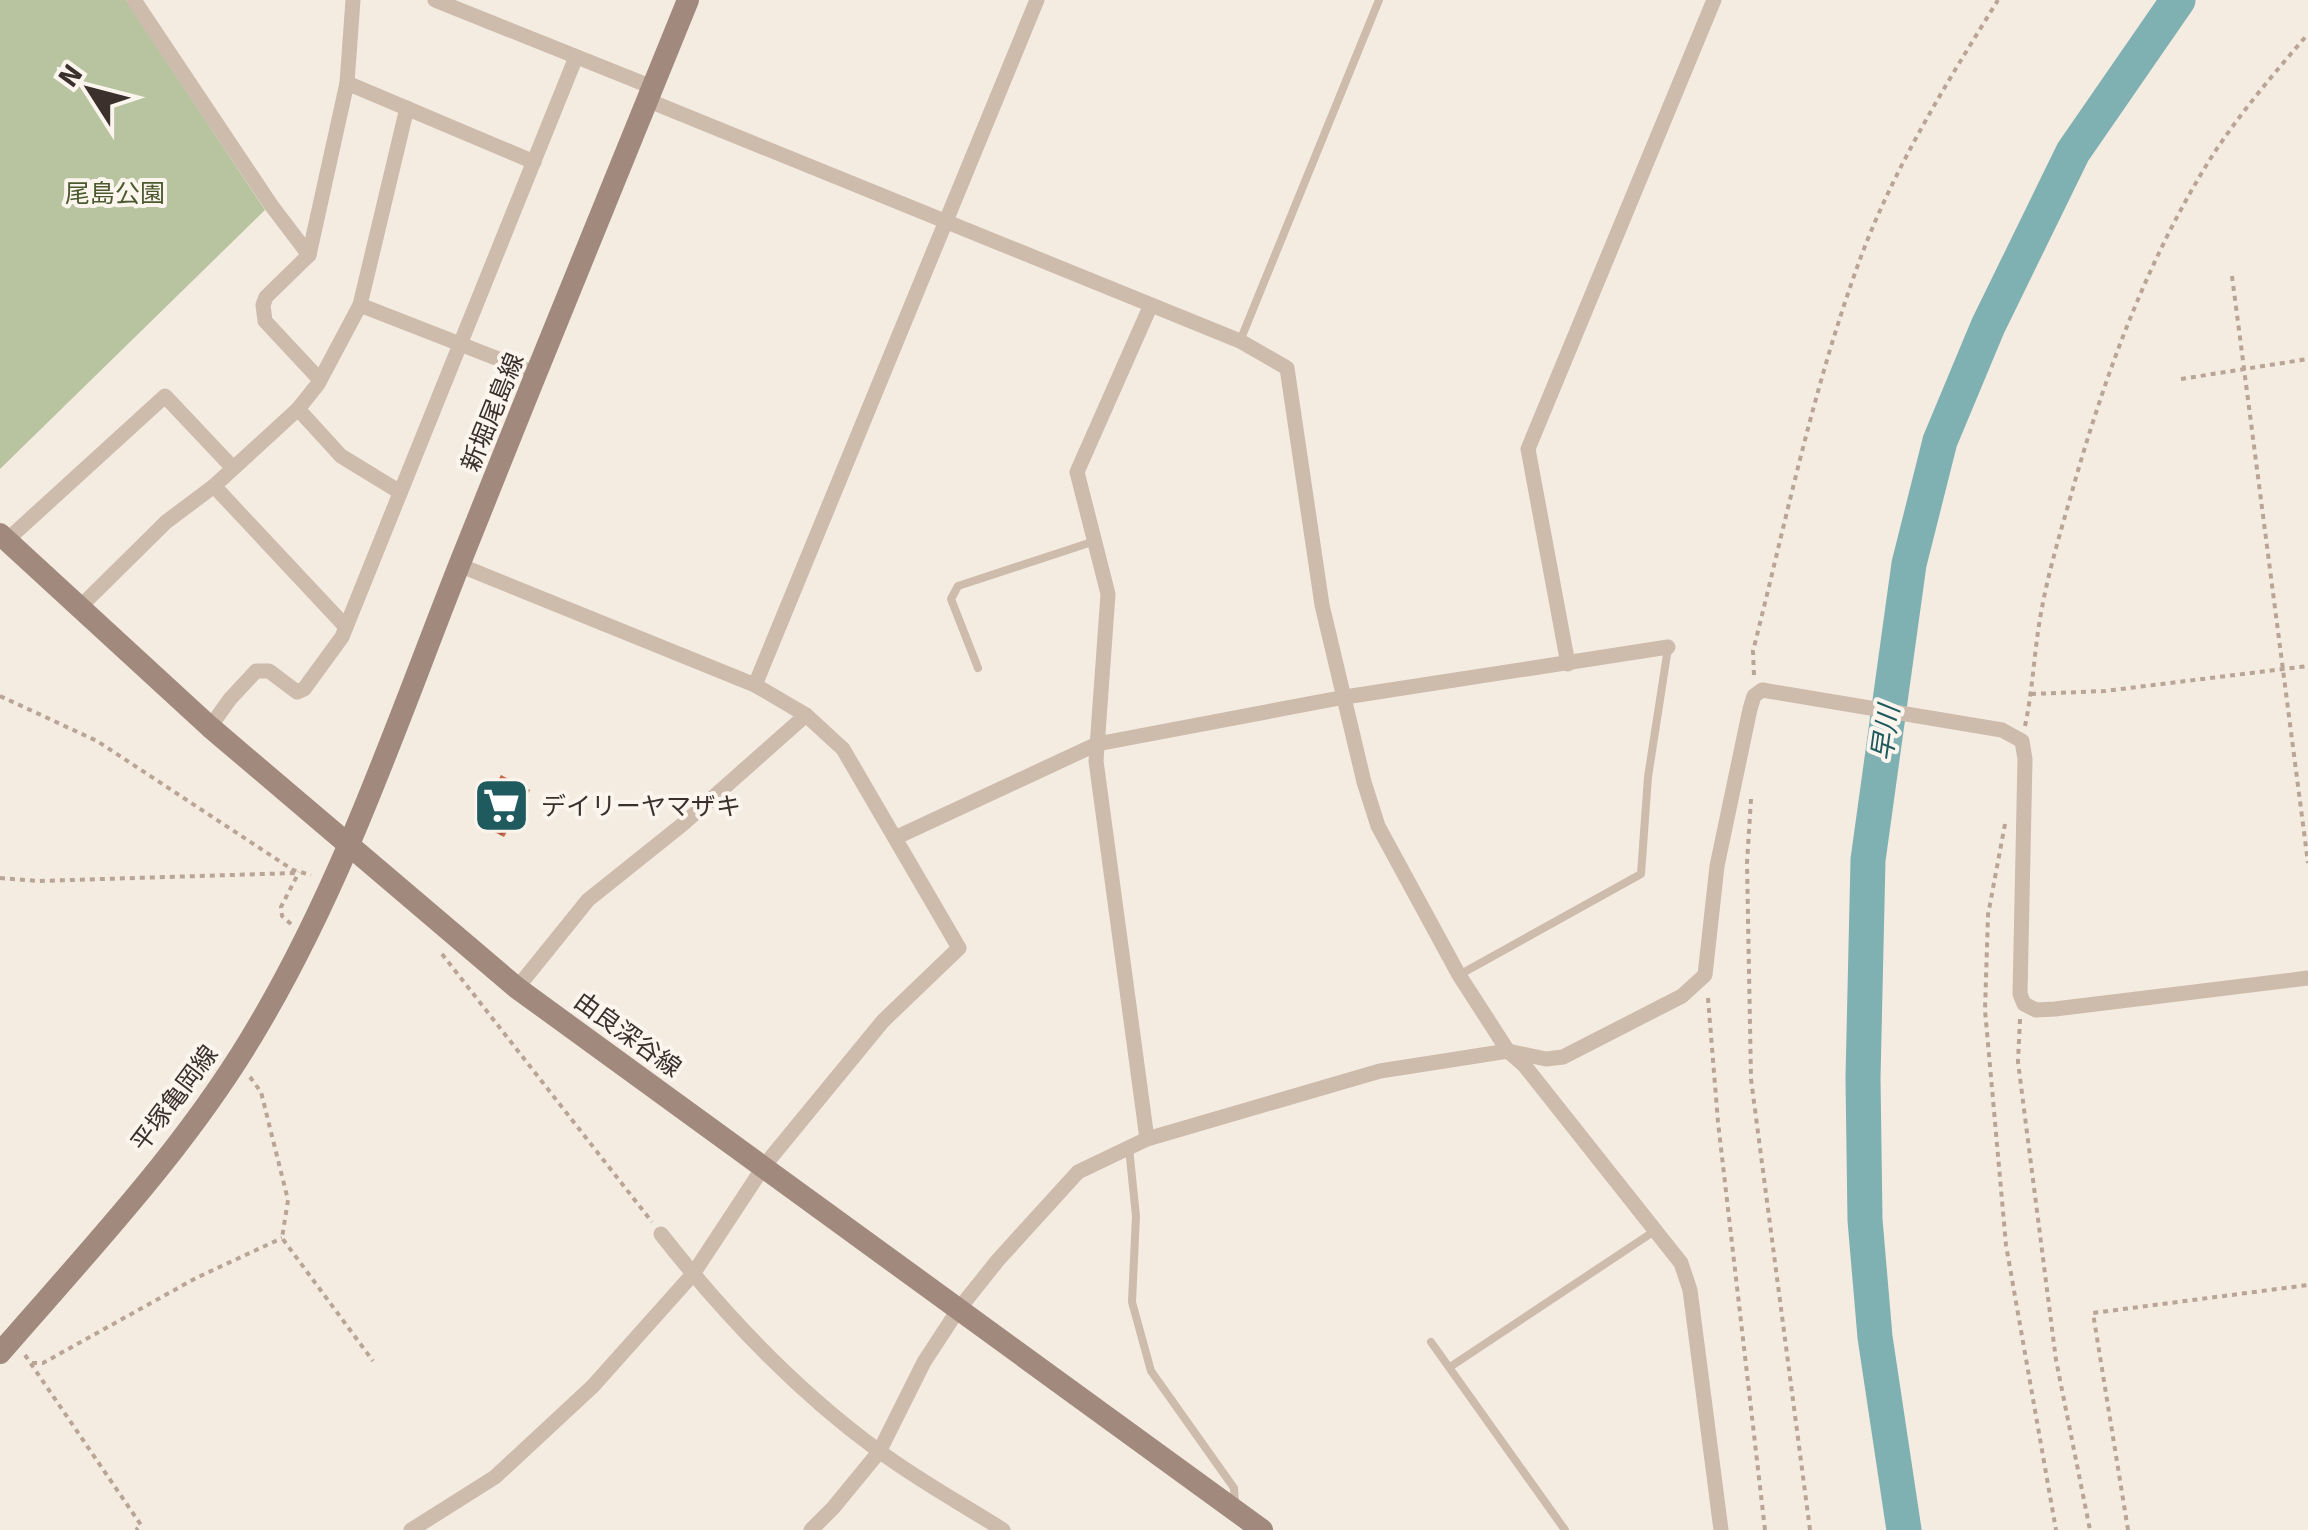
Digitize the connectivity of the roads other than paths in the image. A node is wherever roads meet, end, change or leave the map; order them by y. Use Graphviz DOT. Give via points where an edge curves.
graph roads {
  1 [pos="134,0"];
  2 [pos="354,0"];
  3 [pos="435,0"];
  4 [pos="688,0"];
  5 [pos="1038,0"];
  6 [pos="1379,0"];
  7 [pos="1714,0"];
  8 [pos="576,57"];
  9 [pos="347,83"];
  10 [pos="650,93"];
  11 [pos="407,108"];
  12 [pos="534,162"];
  13 [pos="948,221"];
  14 [pos="309,255"];
  15 [pos="360,305"];
  16 [pos="1150,307"];
  17 [pos="1240,341"];
  18 [pos="460,344"];
  19 [pos="537,374"];
  20 [pos="320,380"];
  21 [pos="298,409"];
  22 [pos="233,468"];
  23 [pos="214,486"];
  24 [pos="400,492"];
  25 [pos="3,537"];
  26 [pos="1095,542"];
  27 [pos="459,565"];
  28 [pos="80,607"];
  29 [pos="346,627"];
  30 [pos="1668,647"];
  31 [pos="1568,664"];
  32 [pos="978,668"];
  33 [pos="755,685"];
  34 [pos="1346,697"];
  35 [pos="806,715"];
  36 [pos="210,728"];
  37 [pos="1097,744"];
  38 [pos="897,838"];
  39 [pos="347,844"];
  40 [pos="1459,974"];
  41 [pos="2308,978"];
  42 [pos="516,988"];
  43 [pos="1508,1051"];
  44 [pos="1147,1139"];
  45 [pos="1129,1148"];
  46 [pos="764,1166"];
  47 [pos="1653,1232"];
  48 [pos="661,1234"];
  49 [pos="693,1274"];
  50 [pos="958,1310"];
  51 [pos="1431,1342"];
  52 [pos="0,1354"];
  53 [pos="1450,1366"];
  54 [pos="879,1452"];
  55 [pos="1236,1511"];
  56 [pos="410,1530"];
  57 [pos="811,1530"];
  58 [pos="1002,1530"];
  59 [pos="1262,1530"];
  60 [pos="1565,1530"];
  61 [pos="1721,1530"];
  1 -- 14 [label="street"];
  2 -- 9 [label="street"];
  3 -- 8 [label="street"];
  4 -- 10 [label="main road, 新堀尾島線"];
  5 -- 13 [label="street"];
  6 -- 17 [label="lane"];
  7 -- 31 [label="street" via="1528,449"];
  8 -- 10 [label="street"];
  8 -- 12 [label="street"];
  9 -- 11 [label="street"];
  9 -- 14 [label="street"];
  10 -- 13 [label="street"];
  10 -- 19 [label="main road, 新堀尾島線"];
  11 -- 12 [label="street"];
  11 -- 15 [label="street"];
  12 -- 18 [label="street"];
  13 -- 16 [label="street"];
  13 -- 33 [label="street"];
  14 -- 20 [label="street" via="266,297 263,314"];
  15 -- 18 [label="street"];
  15 -- 20 [label="street"];
  16 -- 17 [label="street"];
  16 -- 26 [label="street" via="1077,472"];
  17 -- 34 [label="street" via="1287,368 1322,606"];
  18 -- 19 [label="street"];
  18 -- 24 [label="street"];
  19 -- 27 [label="main road, 新堀尾島線"];
  20 -- 21 [label="street"];
  21 -- 22 [label="street"];
  21 -- 24 [label="street" via="341,456"];
  22 -- 23 [label="street"];
  22 -- 25 [label="street" via="165,396"];
  23 -- 28 [label="street" via="166,522"];
  23 -- 29 [label="street"];
  24 -- 29 [label="street"];
  25 -- 28 [label="main road, 由良深谷線"];
  26 -- 32 [label="lane" via="953,591"];
  26 -- 37 [label="street" via="1108,594"];
  27 -- 33 [label="street"];
  27 -- 39 [label="main road, 新堀尾島線"];
  28 -- 36 [label="main road, 由良深谷線"];
  29 -- 36 [label="street" via="304,689 297,692 269,671 256,671"];
  30 -- 31 [label="street"];
  30 -- 40 [label="lane" via="1641,874"];
  31 -- 34 [label="street"];
  33 -- 35 [label="street"];
  34 -- 37 [label="street"];
  34 -- 40 [label="street" via="1378,826"];
  35 -- 38 [label="street" via="843,749"];
  35 -- 42 [label="street" via="588,900"];
  36 -- 39 [label="main road, 由良深谷線"];
  37 -- 38 [label="street"];
  37 -- 44 [label="street"];
  38 -- 46 [label="street" via="959,948 883,1021"];
  39 -- 42 [label="main road, 由良深谷線"];
  39 -- 52 [label="main road, 平塚亀岡線" via="308,932 235,1064"];
  40 -- 43 [label="street"];
  41 -- 43 [label="street" via="2054,1009 2024,1004 2022,741 2002,730 1771,690 1754,696 1750,709 1717,866 1705,975 1682,996 1563,1057"];
  42 -- 46 [label="main road, 由良深谷線"];
  43 -- 44 [label="street" via="1380,1071"];
  43 -- 47 [label="street"];
  44 -- 45 [label="street"];
  45 -- 50 [label="street" via="1078,1172"];
  45 -- 55 [label="lane" via="1136,1216 1132,1302 1150,1371 1234,1488"];
  46 -- 49 [label="street"];
  46 -- 50 [label="main road, 由良深谷線"];
  47 -- 53 [label="lane"];
  47 -- 61 [label="street" via="1682,1264 1690,1290"];
  48 -- 49 [label="street"];
  49 -- 54 [label="street" via="804,1390"];
  49 -- 56 [label="street" via="594,1386 495,1477"];
  50 -- 54 [label="street"];
  50 -- 55 [label="main road, 由良深谷線"];
  51 -- 53 [label="lane"];
  53 -- 60 [label="lane"];
  54 -- 57 [label="street"];
  54 -- 58 [label="street"];
  55 -- 59 [label="main road, 由良深谷線"];
}
